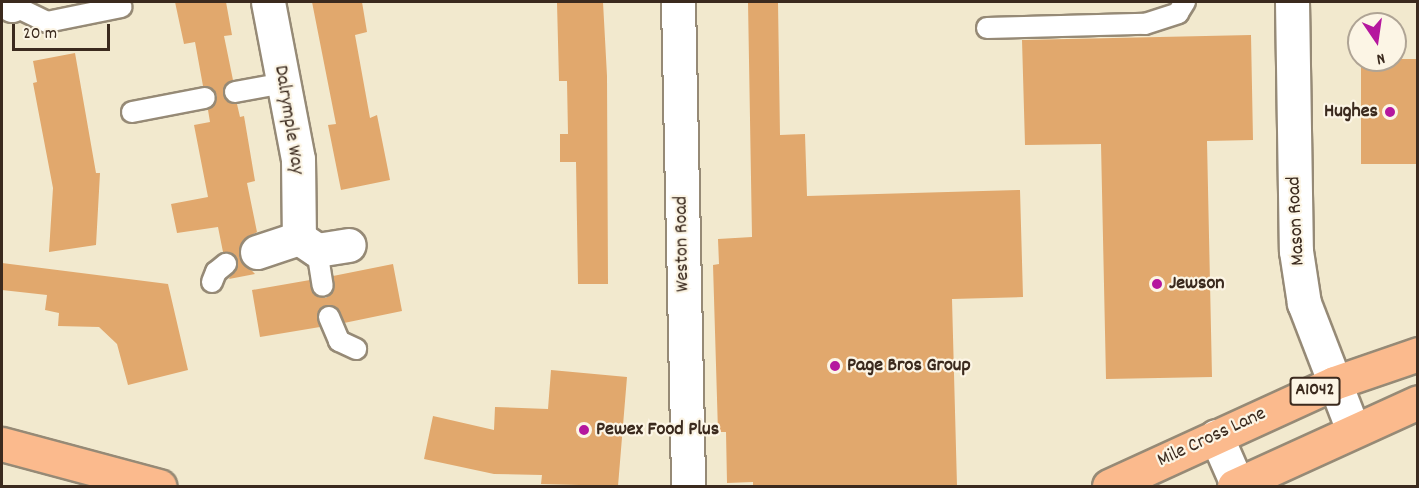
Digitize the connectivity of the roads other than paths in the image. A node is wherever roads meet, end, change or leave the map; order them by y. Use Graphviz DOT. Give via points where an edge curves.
graph roads {
  1 [pos="268,2"];
  2 [pos="678,2"];
  3 [pos="1185,2"];
  4 [pos="1292,2"];
  5 [pos="13,3"];
  6 [pos="121,7"];
  7 [pos="987,28"];
  8 [pos="284,83"];
  9 [pos="235,92"];
  10 [pos="206,98"];
  11 [pos="132,111"];
  12 [pos="308,244"];
  13 [pos="349,245"];
  14 [pos="254,254"];
  15 [pos="226,264"];
  16 [pos="213,282"];
  17 [pos="323,286"];
  18 [pos="329,317"];
  19 [pos="356,349"];
  20 [pos="1418,354"];
  21 [pos="1334,384"];
  22 [pos="1418,402"];
  23 [pos="1353,430"];
  24 [pos="1216,436"];
  25 [pos="2,444"];
  26 [pos="159,486"];
  27 [pos="688,486"];
  28 [pos="1109,486"];
  29 [pos="1237,486"];
  1 -- 8 [label="street, Dalrymple Way"];
  2 -- 27 [label="street, Weston Road"];
  3 -- 7 [label="lane" via="1178,14 1145,24"];
  4 -- 21 [label="street, Mason Road" via="1296,251 1304,303"];
  5 -- 6 [label="lane" via="47,22"];
  8 -- 9 [label="lane"];
  8 -- 12 [label="street, Dalrymple Way"];
  10 -- 11 [label="lane"];
  12 -- 13 [label="street"];
  12 -- 14 [label="street"];
  12 -- 17 [label="lane"];
  15 -- 16 [label="lane" via="216,272"];
  18 -- 19 [label="lane" via="339,342"];
  20 -- 21 [label="highway, Mile Cross Lane / A1042"];
  21 -- 23 [label="street, Mason Road"];
  21 -- 24 [label="highway, Mile Cross Lane / A1042"];
  22 -- 23 [label="highway, A1042"];
  23 -- 29 [label="highway, A1042"];
  24 -- 28 [label="highway, Mile Cross Lane / A1042"];
  24 -- 29 [label="street"];
  25 -- 26 [label="highway"];
}
